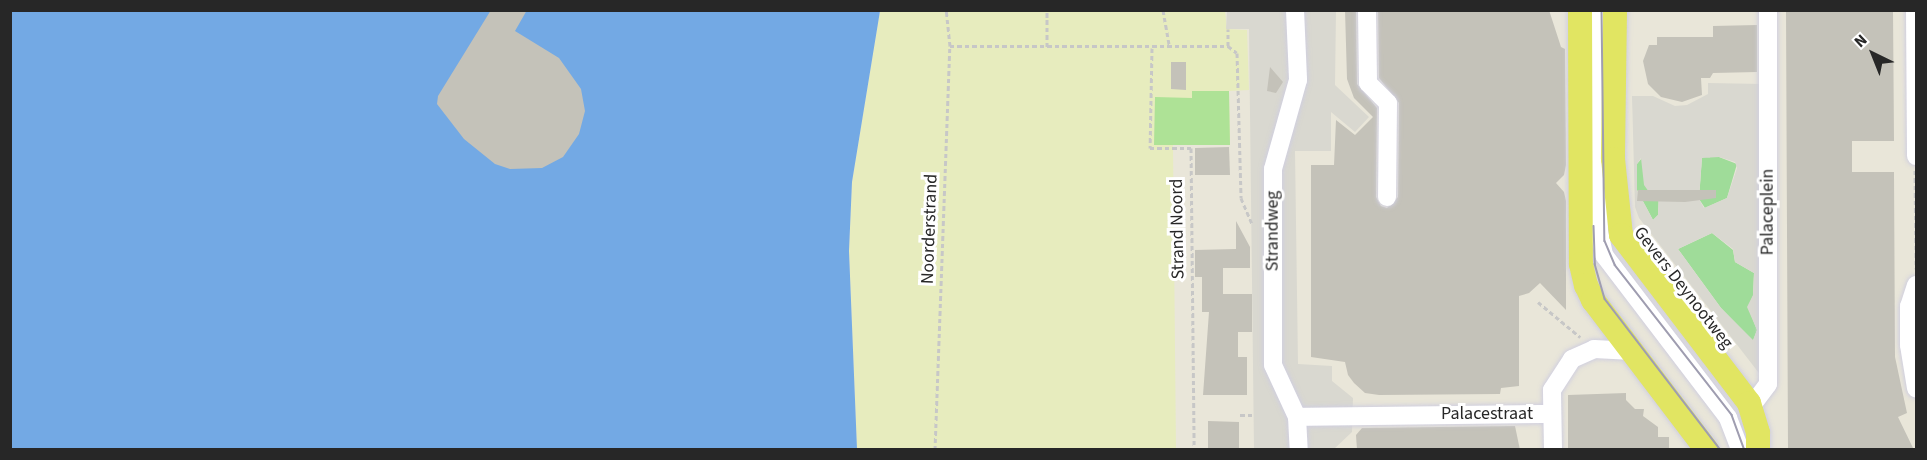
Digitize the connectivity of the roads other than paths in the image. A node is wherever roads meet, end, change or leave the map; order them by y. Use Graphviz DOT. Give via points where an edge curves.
graph roads {
  1 [pos="1295,10"];
  2 [pos="1367,10"];
  3 [pos="1580,10"];
  4 [pos="1597,10"];
  5 [pos="1615,10"];
  6 [pos="1915,10"];
  7 [pos="1768,17"];
  8 [pos="1915,157"];
  9 [pos="1387,197"];
  10 [pos="1916,285"];
  11 [pos="1633,351"];
  12 [pos="1917,388"];
  13 [pos="1750,408"];
  14 [pos="1552,414"];
  15 [pos="1297,417"];
  16 [pos="1299,450"];
  17 [pos="1553,450"];
  18 [pos="1707,450"];
  19 [pos="1740,450"];
  20 [pos="1758,450"];
  1 -- 15 [label="street, Strandweg" via="1298,80 1273,169 1273,365"];
  2 -- 9 [label="street" via="1368,83 1388,103"];
  3 -- 11 [label="main road" via="1581,264 1593,300"];
  4 -- 19 [label="street" via="1602,248 1618,277 1728,418"];
  5 -- 13 [label="main road, Gevers Deynootweg" via="1613,159 1621,236"];
  6 -- 8 [label="street"];
  7 -- 13 [label="street, Palaceplein" via="1768,384"];
  10 -- 12 [label="street" via="1909,306"];
  11 -- 14 [label="street, Palacestraat" via="1594,349 1572,359 1552,390"];
  11 -- 18 [label="main road"];
  13 -- 20 [label="main road, Gevers Deynootweg" via="1758,432"];
  14 -- 15 [label="street, Palacestraat"];
  14 -- 17 [label="street"];
  15 -- 16 [label="street, Strandweg"];
}
